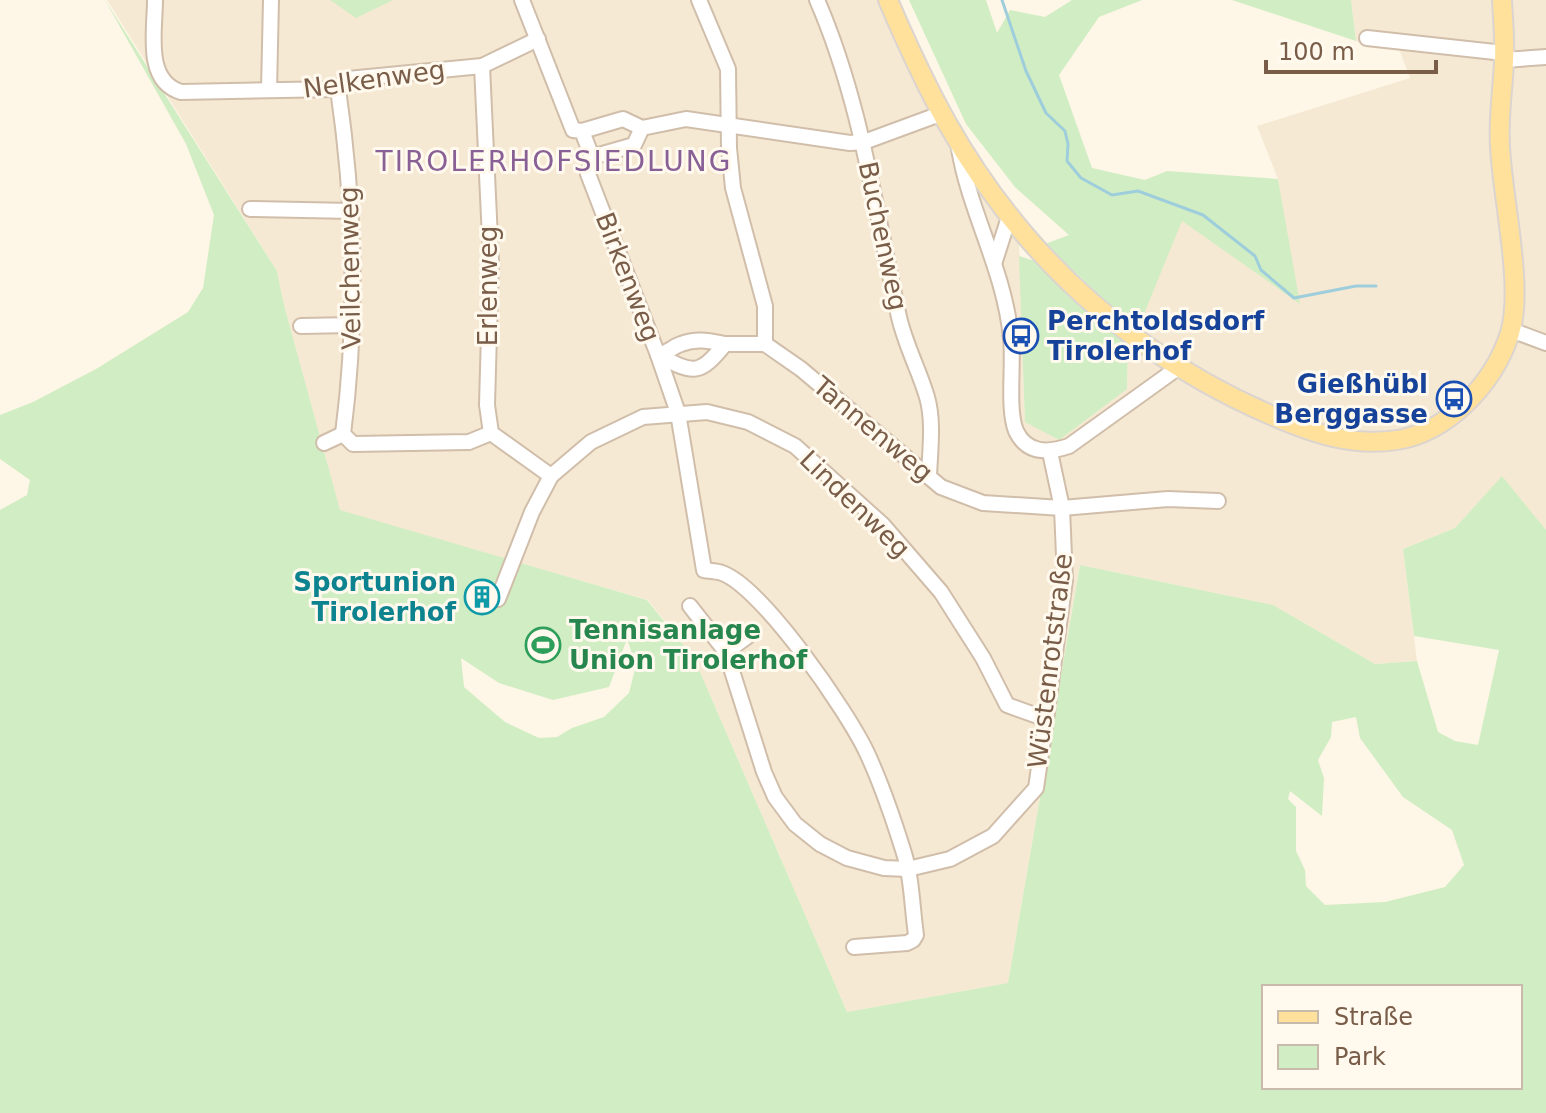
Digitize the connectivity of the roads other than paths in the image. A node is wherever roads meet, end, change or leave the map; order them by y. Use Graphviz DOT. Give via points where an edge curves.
graph roads {
  1 [pos="155,0"];
  2 [pos="271,0"];
  3 [pos="522,0"];
  4 [pos="699,0"];
  5 [pos="817,0"];
  6 [pos="888,0"];
  7 [pos="1502,0"];
  8 [pos="1367,38"];
  9 [pos="538,39"];
  10 [pos="1504,56"];
  11 [pos="1546,57"];
  12 [pos="482,66"];
  13 [pos="338,89"];
  14 [pos="269,90"];
  15 [pos="940,114"];
  16 [pos="730,126"];
  17 [pos="642,128"];
  18 [pos="582,131"];
  19 [pos="864,142"];
  20 [pos="959,147"];
  21 [pos="592,157"];
  22 [pos="250,209"];
  23 [pos="352,211"];
  24 [pos="1009,217"];
  25 [pos="995,261"];
  26 [pos="353,325"];
  27 [pos="301,326"];
  28 [pos="1511,330"];
  29 [pos="1546,343"];
  30 [pos="725,344"];
  31 [pos="765,344"];
  32 [pos="658,355"];
  33 [pos="1179,367"];
  34 [pos="678,413"];
  35 [pos="491,433"];
  36 [pos="348,439"];
  37 [pos="324,443"];
  38 [pos="1050,452"];
  39 [pos="551,476"];
  40 [pos="929,476"];
  41 [pos="1218,501"];
  42 [pos="1062,508"];
  43 [pos="498,599"];
  44 [pos="690,606"];
  45 [pos="748,636"];
  46 [pos="726,652"];
  47 [pos="1046,719"];
  48 [pos="908,869"];
  49 [pos="854,947"];
  1 -- 14 [label="street, Nelkenweg" via="155,65 176,90"];
  2 -- 14 [label="street"];
  3 -- 9 [label="street, Birkenweg"];
  4 -- 16 [label="street" via="728,69"];
  5 -- 19 [label="street, Buchenweg" via="834,38"];
  6 -- 15 [label="main road"];
  7 -- 10 [label="main road"];
  8 -- 10 [label="street"];
  9 -- 12 [label="street, Nelkenweg"];
  9 -- 18 [label="street, Birkenweg" via="573,130"];
  10 -- 11 [label="street"];
  10 -- 28 [label="main road" via="1500,147 1513,285"];
  12 -- 13 [label="street, Nelkenweg" via="348,79"];
  12 -- 35 [label="street, Erlenweg" via="491,261"];
  13 -- 14 [label="street, Nelkenweg"];
  13 -- 23 [label="street, Veilchenweg"];
  15 -- 19 [label="street"];
  15 -- 20 [label="main road"];
  16 -- 17 [label="street" via="686,119"];
  16 -- 19 [label="street"];
  16 -- 31 [label="street" via="733,188 765,306"];
  17 -- 18 [label="street" via="623,119"];
  17 -- 21 [label="street" via="634,145"];
  18 -- 21 [label="street, Birkenweg"];
  19 -- 40 [label="street, Buchenweg" via="900,321 929,400"];
  20 -- 24 [label="main road"];
  20 -- 25 [label="street" via="969,194"];
  21 -- 32 [label="street, Birkenweg" via="588,174"];
  22 -- 23 [label="street"];
  23 -- 26 [label="street, Veilchenweg"];
  24 -- 25 [label="street"];
  24 -- 33 [label="main road" via="1096,306"];
  25 -- 38 [label="street" via="1011,337 1016,430 1031,448"];
  26 -- 27 [label="street"];
  26 -- 36 [label="street, Veilchenweg"];
  28 -- 29 [label="street"];
  28 -- 33 [label="main road" via="1485,382 1448,421 1398,440 1319,435"];
  30 -- 31 [label="street"];
  30 -- 32 [label="street" via="703,339"];
  30 -- 32 [label="street" via="708,365 686,370"];
  31 -- 40 [label="street, Tannenweg"];
  32 -- 34 [label="street, Birkenweg"];
  33 -- 38 [label="street" via="1069,446"];
  34 -- 39 [label="street, Lindenweg" via="643,417 591,442"];
  34 -- 47 [label="street, Lindenweg" via="707,412 748,422 816,463 883,525 941,592 1007,705"];
  34 -- 48 [label="street, Birkenweg" via="704,570 723,573 739,584 826,685 868,754"];
  35 -- 36 [label="street" via="469,442"];
  35 -- 39 [label="street"];
  36 -- 37 [label="street"];
  38 -- 42 [label="street, Wüstenrotstraße"];
  39 -- 43 [label="street, Lindenweg"];
  40 -- 42 [label="street, Tannenweg" via="941,487 983,503"];
  41 -- 42 [label="street, Tannenweg" via="1168,499"];
  42 -- 47 [label="street, Wüstenrotstraße" via="1065,580"];
  44 -- 46 [label="street, Wüstenrotstraße"];
  45 -- 46 [label="street"];
  46 -- 48 [label="street, Wüstenrotstraße" via="764,772 795,824 847,858"];
  47 -- 48 [label="street, Wüstenrotstraße" via="1036,788 993,836 950,859"];
  48 -- 49 [label="street" via="913,940"];
}
